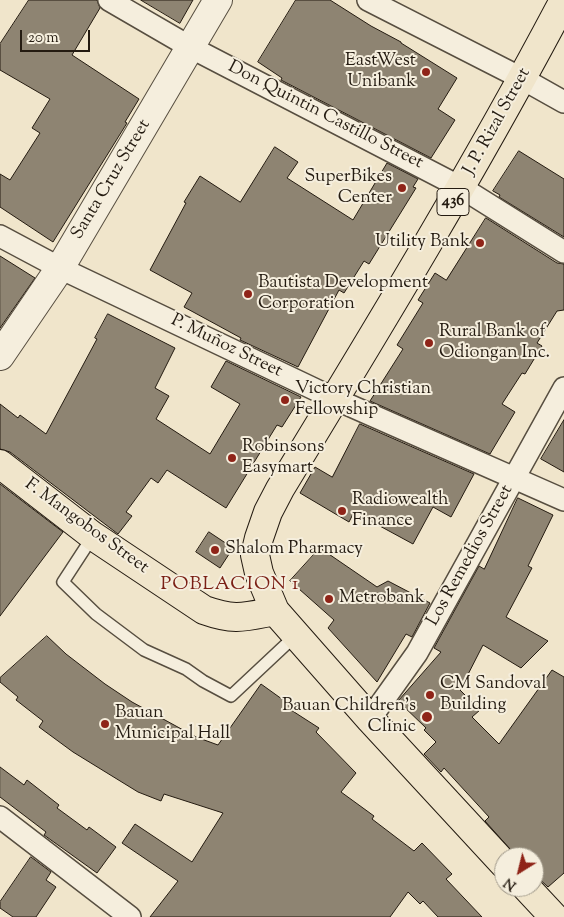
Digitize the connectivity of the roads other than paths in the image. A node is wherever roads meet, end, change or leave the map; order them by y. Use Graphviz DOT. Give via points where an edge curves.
graph roads {
  1 [pos="109,0"];
  2 [pos="218,0"];
  3 [pos="564,0"];
  4 [pos="377,2"];
  5 [pos="190,47"];
  6 [pos="523,79"];
  7 [pos="564,102"];
  8 [pos="462,188"];
  9 [pos="0,236"];
  10 [pos="564,252"];
  11 [pos="60,268"];
  12 [pos="0,356"];
  13 [pos="564,388"];
  14 [pos="335,399"];
  15 [pos="0,464"];
  16 [pos="514,478"];
  17 [pos="564,500"];
  18 [pos="93,536"];
  19 [pos="275,612"];
  20 [pos="295,636"];
  21 [pos="370,720"];
  22 [pos="0,817"];
  23 [pos="494,853"];
  24 [pos="535,897"];
  25 [pos="130,917"];
  26 [pos="554,917"];
  1 -- 5 [label="street, Don Quintin Castillo Street"];
  2 -- 5 [label="street, Santa Cruz Street"];
  3 -- 6 [label="main road, J. P. Rizal Street / 436"];
  4 -- 6 [label="street"];
  5 -- 8 [label="street, Don Quintin Castillo Street"];
  5 -- 11 [label="street, Santa Cruz Street"];
  6 -- 7 [label="street"];
  6 -- 8 [label="main road, J. P. Rizal Street / 436"];
  8 -- 10 [label="street, Don Quintin Castillo Street"];
  8 -- 14 [label="main road, J. P. Rizal Street / 436"];
  9 -- 11 [label="street, P. Muñoz Street"];
  11 -- 12 [label="street, Santa Cruz Street"];
  11 -- 14 [label="street, P. Muñoz Street"];
  13 -- 16 [label="street, Los Remedios Street"];
  14 -- 16 [label="street, P. Muñoz Street"];
  14 -- 19 [label="main road, J. P. Rizal Street / 436" via="280,489 259,538 255,555"];
  15 -- 18 [label="main road, F. Mangobos Street"];
  16 -- 17 [label="street, P. Muñoz Street"];
  16 -- 21 [label="street, Los Remedios Street" via="417,653"];
  18 -- 19 [label="main road, F. Mangobos Street" via="204,610 240,618"];
  18 -- 20 [label="lane" via="63,582 96,614 144,650 186,669 231,696"];
  19 -- 20 [label="main road, 436"];
  20 -- 21 [label="main road, 436"];
  21 -- 23 [label="main road, 436"];
  22 -- 25 [label="street"];
  24 -- 26 [label="main road"];
}
